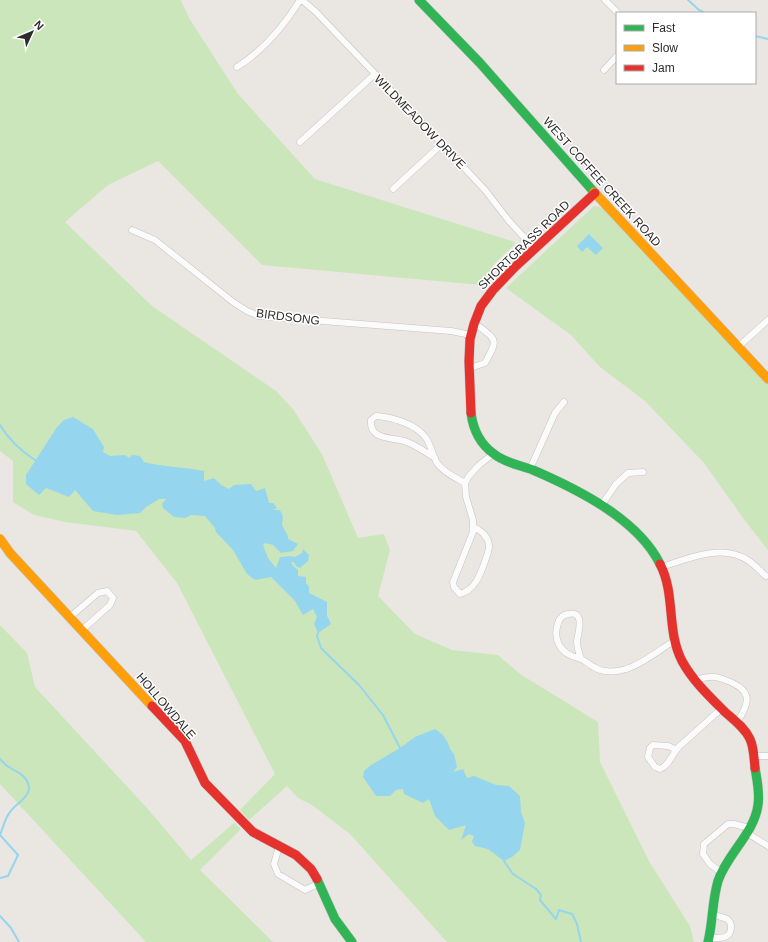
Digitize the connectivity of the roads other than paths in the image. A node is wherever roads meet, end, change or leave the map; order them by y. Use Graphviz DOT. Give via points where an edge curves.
graph roads {
  1 [pos="301,0"];
  2 [pos="419,0"];
  3 [pos="605,0"];
  4 [pos="617,12"];
  5 [pos="616,57"];
  6 [pos="237,67"];
  7 [pos="604,70"];
  8 [pos="375,74"];
  9 [pos="300,142"];
  10 [pos="442,144"];
  11 [pos="393,189"];
  12 [pos="595,193"];
  13 [pos="132,230"];
  14 [pos="534,248"];
  15 [pos="768,320"];
  16 [pos="474,323"];
  17 [pos="471,335"];
  18 [pos="738,347"];
  19 [pos="470,368"];
  20 [pos="768,379"];
  21 [pos="564,402"];
  22 [pos="493,454"];
  23 [pos="435,458"];
  24 [pos="530,469"];
  25 [pos="643,472"];
  26 [pos="465,483"];
  27 [pos="601,506"];
  28 [pos="473,527"];
  29 [pos="0,539"];
  30 [pos="662,567"];
  31 [pos="766,576"];
  32 [pos="70,617"];
  33 [pos="82,630"];
  34 [pos="674,641"];
  35 [pos="581,659"];
  36 [pos="694,681"];
  37 [pos="722,708"];
  38 [pos="737,722"];
  39 [pos="675,749"];
  40 [pos="755,756"];
  41 [pos="768,756"];
  42 [pos="748,831"];
  43 [pos="279,846"];
  44 [pos="768,846"];
  45 [pos="722,873"];
  46 [pos="320,883"];
  47 [pos="712,914"];
  48 [pos="708,940"];
  49 [pos="352,942"];
  1 -- 6 [label="street" via="270,40 252,58"];
  1 -- 8 [label="street, WILDMEADOW DRIVE" via="316,12"];
  2 -- 12 [label="street, WEST COFFEE CREEK ROAD" via="480,63"];
  3 -- 4 [label="street"];
  5 -- 7 [label="street"];
  8 -- 9 [label="street"];
  8 -- 10 [label="street, WILDMEADOW DRIVE"];
  10 -- 11 [label="street"];
  10 -- 14 [label="street, WILDMEADOW DRIVE"];
  12 -- 14 [label="street, SHORTGRASS ROAD"];
  12 -- 18 [label="street, WEST COFFEE CREEK ROAD"];
  13 -- 17 [label="street, BIRDSONG" via="155,240 233,302 259,316 451,331"];
  14 -- 16 [label="street, SHORTGRASS ROAD" via="487,297"];
  15 -- 18 [label="street"];
  16 -- 17 [label="street, SHORTGRASS ROAD"];
  16 -- 19 [label="street" via="494,340 494,346 485,364"];
  17 -- 19 [label="street, SHORTGRASS ROAD"];
  18 -- 20 [label="street, WEST COFFEE CREEK ROAD"];
  19 -- 22 [label="street, SHORTGRASS ROAD" via="470,412 473,428"];
  21 -- 24 [label="street" via="555,413"];
  22 -- 24 [label="street, SHORTGRASS ROAD"];
  22 -- 26 [label="street" via="479,465"];
  23 -- 23 [label="street" via="420,432 401,421 386,417 376,416 371,420 370,426 380,436 403,440"];
  23 -- 26 [label="street" via="438,465"];
  24 -- 27 [label="street, SHORTGRASS ROAD"];
  25 -- 27 [label="street" via="628,473 616,484"];
  26 -- 28 [label="street"];
  27 -- 30 [label="street, SHORTGRASS ROAD" via="643,539"];
  28 -- 28 [label="street" via="453,582 460,594 475,583 488,552 489,544 483,533"];
  29 -- 32 [label="street, HOLLOWDALE"];
  30 -- 31 [label="street" via="700,554 735,554 750,561"];
  30 -- 34 [label="street, SHORTGRASS ROAD" via="670,596"];
  32 -- 33 [label="street, HOLLOWDALE"];
  32 -- 33 [label="street" via="98,593 107,591 113,598 110,605"];
  33 -- 43 [label="street, HOLLOWDALE" via="185,742 205,783 253,832"];
  34 -- 35 [label="street" via="637,665 626,669 595,669"];
  34 -- 36 [label="street, SHORTGRASS ROAD" via="683,664"];
  35 -- 35 [label="street" via="571,656 558,643 555,635 557,622 565,614 572,613 581,623 577,641"];
  36 -- 37 [label="street, SHORTGRASS ROAD"];
  36 -- 38 [label="street" via="716,677 739,685 746,695 747,702"];
  37 -- 38 [label="street, SHORTGRASS ROAD"];
  37 -- 39 [label="street"];
  38 -- 40 [label="street, SHORTGRASS ROAD" via="749,736"];
  39 -- 39 [label="street" via="653,745 648,757 655,767 660,769 666,765"];
  40 -- 41 [label="street"];
  40 -- 42 [label="street, SHORTGRASS ROAD" via="759,794 757,810"];
  42 -- 44 [label="street"];
  42 -- 45 [label="street, SHORTGRASS ROAD"];
  42 -- 45 [label="street" via="728,824 704,844 703,854 710,864"];
  43 -- 46 [label="street, HOLLOWDALE" via="311,869"];
  43 -- 46 [label="street" via="274,864 278,874 305,890"];
  45 -- 47 [label="street, SHORTGRASS ROAD"];
  46 -- 49 [label="street, HOLLOWDALE" via="335,919"];
  47 -- 48 [label="street, SHORTGRASS ROAD"];
  47 -- 48 [label="street" via="728,919 731,929 726,937"];
}
